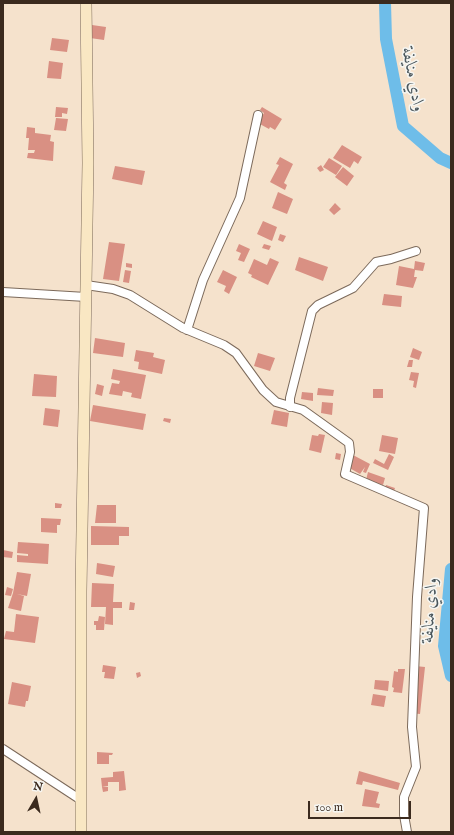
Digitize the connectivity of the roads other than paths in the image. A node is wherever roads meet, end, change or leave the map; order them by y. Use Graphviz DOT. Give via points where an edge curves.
graph roads {
  1 [pos="86,3"];
  2 [pos="258,115"];
  3 [pos="416,251"];
  4 [pos="86,285"];
  5 [pos="3,292"];
  6 [pos="86,297"];
  7 [pos="187,330"];
  8 [pos="290,407"];
  9 [pos="3,749"];
  10 [pos="81,800"];
  11 [pos="81,832"];
  12 [pos="407,832"];
  1 -- 4 [label="street"];
  2 -- 7 [label="street" via="240,198 203,280"];
  3 -- 8 [label="street" via="376,262 353,288 318,305 312,311 290,398"];
  4 -- 6 [label="street"];
  4 -- 7 [label="street" via="113,289 130,295"];
  5 -- 6 [label="street"];
  6 -- 10 [label="street" via="81,591"];
  7 -- 8 [label="street" via="224,345 236,353 263,390 276,402"];
  8 -- 12 [label="street" via="303,410 349,444 350,452 345,474 424,508 417,597 412,727 416,767 404,797"];
  9 -- 10 [label="street"];
  10 -- 11 [label="street"];
}
